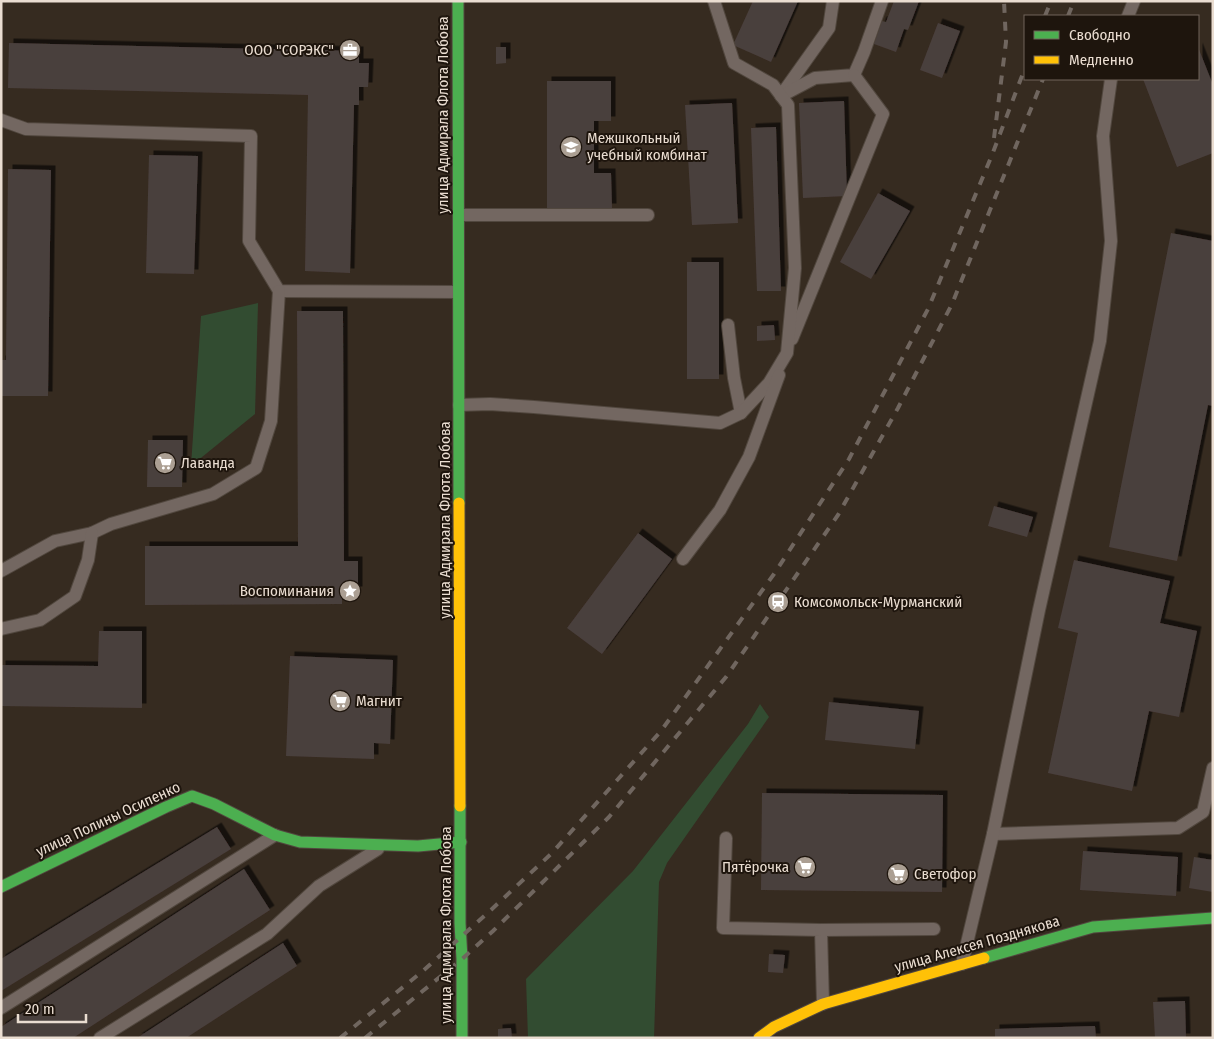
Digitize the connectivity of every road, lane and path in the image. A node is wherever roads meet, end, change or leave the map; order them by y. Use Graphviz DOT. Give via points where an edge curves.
graph roads {
  1 [pos="458,1"];
  2 [pos="714,1"];
  3 [pos="833,1"];
  4 [pos="882,1"];
  5 [pos="1134,1"];
  6 [pos="1128,15"];
  7 [pos="854,75"];
  8 [pos="1112,80"];
  9 [pos="781,96"];
  10 [pos="1,120"];
  11 [pos="459,215"];
  12 [pos="648,215"];
  13 [pos="279,291"];
  14 [pos="458,292"];
  15 [pos="728,325"];
  16 [pos="787,353"];
  17 [pos="459,404"];
  18 [pos="741,413"];
  19 [pos="92,533"];
  20 [pos="683,559"];
  21 [pos="1,571"];
  22 [pos="1,629"];
  23 [pos="1213,768"];
  24 [pos="993,834"];
  25 [pos="275,835"];
  26 [pos="726,838"];
  27 [pos="461,842"];
  28 [pos="384,846"];
  29 [pos="1,887"];
  30 [pos="1213,918"];
  31 [pos="821,930"];
  32 [pos="934,930"];
  33 [pos="962,964"];
  34 [pos="822,1004"];
  35 [pos="1,1008"];
  36 [pos="100,1038"];
  37 [pos="462,1038"];
  38 [pos="759,1038"];
  1 -- 11 [label="street, улица Адмирала Флота Лобова"];
  2 -- 9 [label="lane" via="734,63 773,85"];
  3 -- 9 [label="lane" via="828,28"];
  4 -- 7 [label="lane"];
  5 -- 6 [label="lane"];
  7 -- 9 [label="lane" via="815,78"];
  7 -- 16 [label="lane" via="883,114"];
  8 -- 24 [label="lane" via="1103,136 1110,241 1100,341 1039,610"];
  9 -- 16 [label="lane" via="788,104 795,268"];
  10 -- 13 [label="lane" via="26,129 251,136 249,242"];
  11 -- 12 [label="lane"];
  11 -- 14 [label="street, улица Адмирала Флота Лобова"];
  13 -- 14 [label="lane"];
  13 -- 19 [label="lane" via="271,421 256,468 213,494 111,524"];
  14 -- 17 [label="street, улица Адмирала Флота Лобова"];
  15 -- 18 [label="lane"];
  16 -- 18 [label="lane" via="769,383"];
  16 -- 20 [label="lane" via="749,457 720,510"];
  17 -- 18 [label="lane" via="720,423"];
  17 -- 27 [label="street, улица Адмирала Флота Лобова"];
  19 -- 21 [label="lane" via="55,541"];
  19 -- 22 [label="lane" via="88,560 75,596 40,620"];
  23 -- 24 [label="lane" via="1203,812 1178,828"];
  24 -- 33 [label="lane"];
  25 -- 28 [label="street, улица Полины Осипенко" via="300,842"];
  25 -- 29 [label="street, улица Полины Осипенко" via="192,796"];
  25 -- 35 [label="lane"];
  26 -- 31 [label="lane" via="723,928"];
  27 -- 28 [label="street, улица Полины Осипенко"];
  27 -- 37 [label="street, улица Адмирала Флота Лобова"];
  28 -- 36 [label="lane" via="319,886 268,934"];
  30 -- 33 [label="street, улица Алексея Позднякова" via="1093,927"];
  31 -- 32 [label="lane"];
  31 -- 34 [label="lane"];
  33 -- 34 [label="street, улица Алексея Позднякова"];
  34 -- 38 [label="street, улица Алексея Позднякова" via="774,1027"];
}
